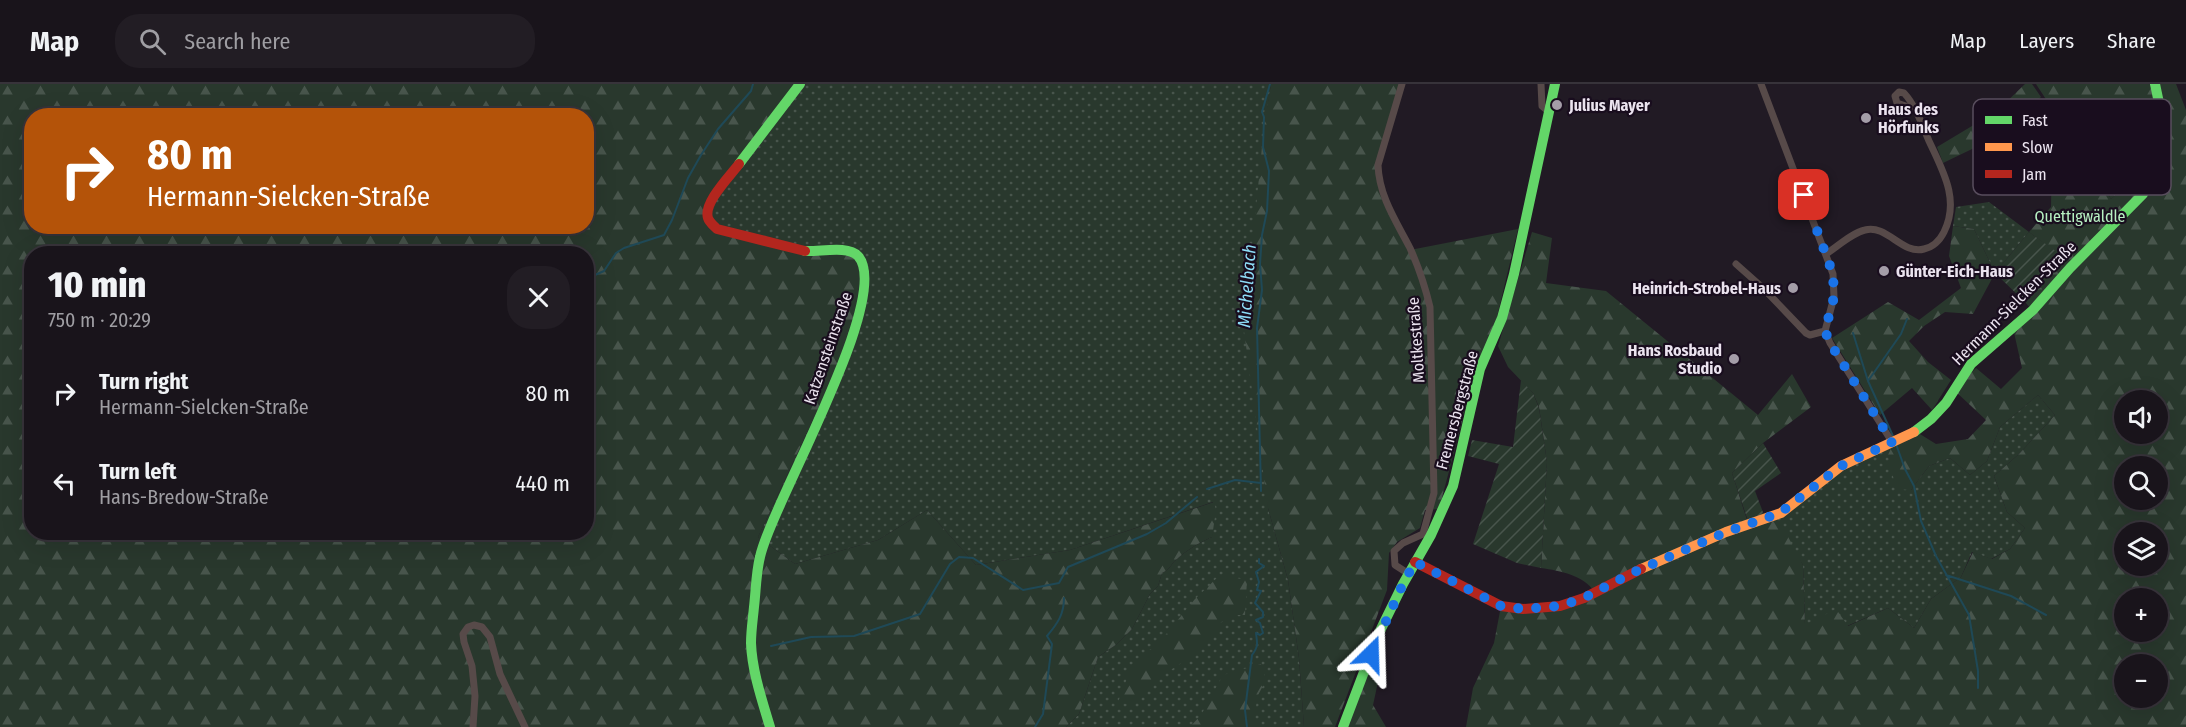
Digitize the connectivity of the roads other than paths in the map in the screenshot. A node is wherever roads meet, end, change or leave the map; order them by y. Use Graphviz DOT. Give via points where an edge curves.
graph roads {
  1 [pos="800,84"];
  2 [pos="1402,84"];
  3 [pos="1541,84"];
  4 [pos="1555,84"];
  5 [pos="1761,84"];
  6 [pos="2155,84"];
  7 [pos="2158,99"];
  8 [pos="1914,109"];
  9 [pos="1548,111"];
  10 [pos="2142,195"];
  11 [pos="1826,254"];
  12 [pos="1736,264"];
  13 [pos="1825,331"];
  14 [pos="1894,441"];
  15 [pos="1427,534"];
  16 [pos="1415,562"];
  17 [pos="1408,574"];
  18 [pos="473,727"];
  19 [pos="525,727"];
  20 [pos="770,727"];
  21 [pos="1343,727"];
  1 -- 20 [label="street, Katzensteinstraße" via="710,202 706,215 717,229 736,235 801,250 847,249 858,256 864,270 863,303 833,388 766,533 759,559 751,642"];
  2 -- 15 [label="street, Moltkestraße" via="1381,151 1378,179 1423,278 1430,307 1434,493"];
  3 -- 9 [label="street" via="1542,106"];
  4 -- 9 [label="street, Fremersbergstraße"];
  5 -- 11 [label="street"];
  6 -- 7 [label="street, Hermann-Sielcken-Straße"];
  8 -- 11 [label="street" via="1951,195 1950,221 1942,237 1931,247 1920,250 1911,249 1879,230 1862,230"];
  9 -- 15 [label="street, Fremersbergstraße" via="1507,301 1480,369 1453,486"];
  10 -- 14 [label="street, Hermann-Sielcken-Straße" via="2032,310 1971,364 1931,419"];
  11 -- 13 [label="street" via="1833,274 1834,297"];
  12 -- 13 [label="street" via="1806,333"];
  13 -- 14 [label="street"];
  14 -- 16 [label="street, Hermann-Sielcken-Straße" via="1841,466 1780,513 1726,532 1560,606 1501,606"];
  15 -- 16 [label="street, Fremersbergstraße"];
  15 -- 17 [label="street" via="1394,551 1395,565"];
  16 -- 17 [label="street, Fremersbergstraße"];
  17 -- 21 [label="street, Fremersbergstraße" via="1378,635"];
  18 -- 19 [label="street" via="472,666 463,634 474,625 482,627 490,637 500,674"];
}
